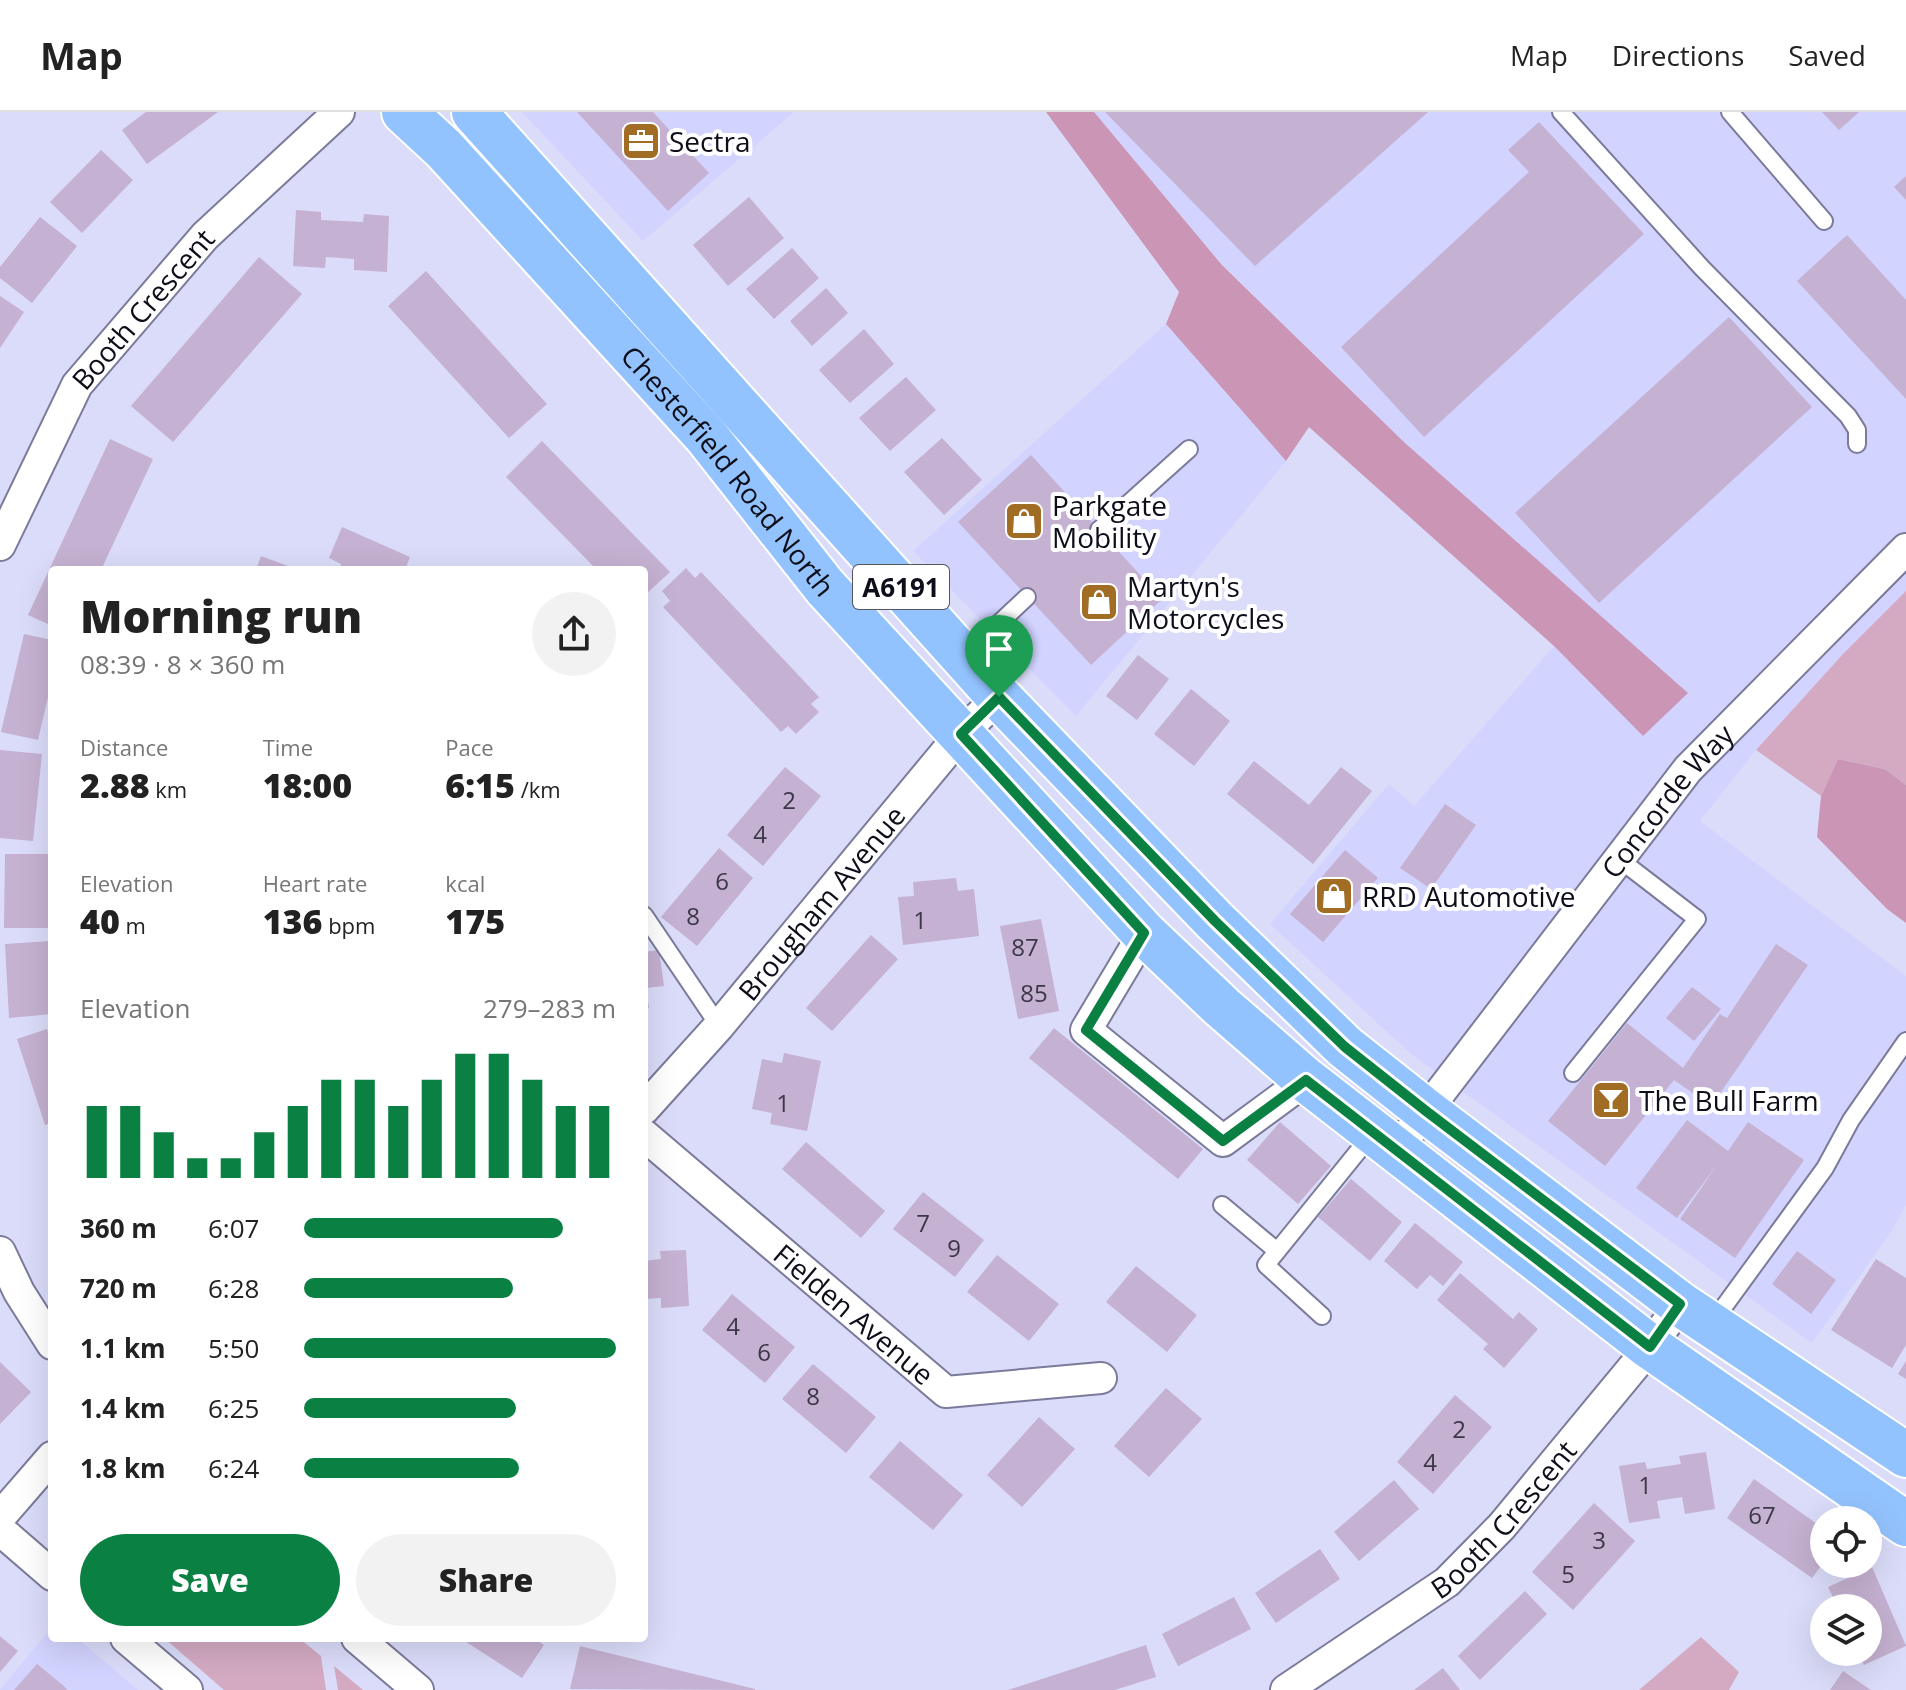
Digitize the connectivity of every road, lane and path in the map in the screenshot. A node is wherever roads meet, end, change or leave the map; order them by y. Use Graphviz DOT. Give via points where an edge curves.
graph roads {
  1 [pos="339,112"];
  2 [pos="404,112"];
  3 [pos="474,112"];
  4 [pos="1561,112"];
  5 [pos="1730,112"];
  6 [pos="1824,221"];
  7 [pos="1857,444"];
  8 [pos="1189,449"];
  9 [pos="1099,530"];
  10 [pos="0,545"];
  11 [pos="1906,549"];
  12 [pos="1027,597"];
  13 [pos="963,657"];
  14 [pos="999,697"];
  15 [pos="961,734"];
  16 [pos="1619,859"];
  17 [pos="648,921"];
  18 [pos="1144,933"];
  19 [pos="719,1026"];
  20 [pos="1906,1041"];
  21 [pos="1573,1073"];
  22 [pos="1306,1080"];
  23 [pos="648,1105"];
  24 [pos="1426,1111"];
  25 [pos="648,1138"];
  26 [pos="1384,1142"];
  27 [pos="1222,1205"];
  28 [pos="1277,1251"];
  29 [pos="0,1252"];
  30 [pos="1695,1314"];
  31 [pos="1322,1316"];
  32 [pos="48,1338"];
  33 [pos="1650,1347"];
  34 [pos="1101,1378"];
  35 [pos="1906,1455"];
  36 [pos="48,1462"];
  37 [pos="0,1517"];
  38 [pos="1906,1524"];
  39 [pos="0,1530"];
  40 [pos="48,1572"];
  41 [pos="131,1642"];
  42 [pos="362,1642"];
  43 [pos="187,1690"];
  44 [pos="418,1690"];
  45 [pos="1286,1690"];
  1 -- 10 [label="street, Booth Crescent" via="205,236 77,385"];
  2 -- 15 [label="main road, Chesterfield Road North / A6191" via="444,149 706,436 825,587"];
  3 -- 13 [label="main road, Chesterfield Road North / A6191"];
  4 -- 7 [label="lane" via="1702,268 1848,416 1857,430"];
  5 -- 6 [label="lane"];
  8 -- 9 [label="lane"];
  11 -- 16 [label="street, Concorde Way" via="1688,769"];
  12 -- 13 [label="lane"];
  13 -- 14 [label="main road, Chesterfield Road North / A6191"];
  14 -- 15 [label="street, Brougham Avenue"];
  14 -- 24 [label="main road, Chesterfield Road North / A6191" via="1215,921 1345,1047"];
  15 -- 18 [label="main road, Chesterfield Road North / A6191"];
  15 -- 19 [label="street, Brougham Avenue"];
  16 -- 21 [label="lane" via="1697,919"];
  16 -- 24 [label="street, Concorde Way"];
  17 -- 19 [label="lane"];
  18 -- 22 [label="main road, Chesterfield Road North / A6191"];
  18 -- 22 [label="street" via="1086,1030 1223,1141"];
  19 -- 23 [label="street, Brougham Avenue"];
  20 -- 30 [label="lane" via="1825,1168"];
  22 -- 26 [label="main road, Chesterfield Road North / A6191"];
  24 -- 26 [label="street, Concorde Way"];
  24 -- 30 [label="main road, Chesterfield Road North / A6191"];
  25 -- 34 [label="street, Fielden Avenue" via="946,1392"];
  26 -- 28 [label="lane"];
  26 -- 33 [label="main road, Chesterfield Road North / A6191"];
  27 -- 28 [label="lane"];
  28 -- 31 [label="lane" via="1266,1265"];
  29 -- 32 [label="street"];
  30 -- 33 [label="street, Booth Crescent"];
  30 -- 35 [label="main road, Chesterfield Road North / A6191"];
  33 -- 38 [label="main road, Chesterfield Road North / A6191"];
  33 -- 45 [label="street, Booth Crescent" via="1502,1526 1447,1582"];
  36 -- 37 [label="street"];
  39 -- 40 [label="street"];
  41 -- 43 [label="street"];
  42 -- 44 [label="street"];
}
